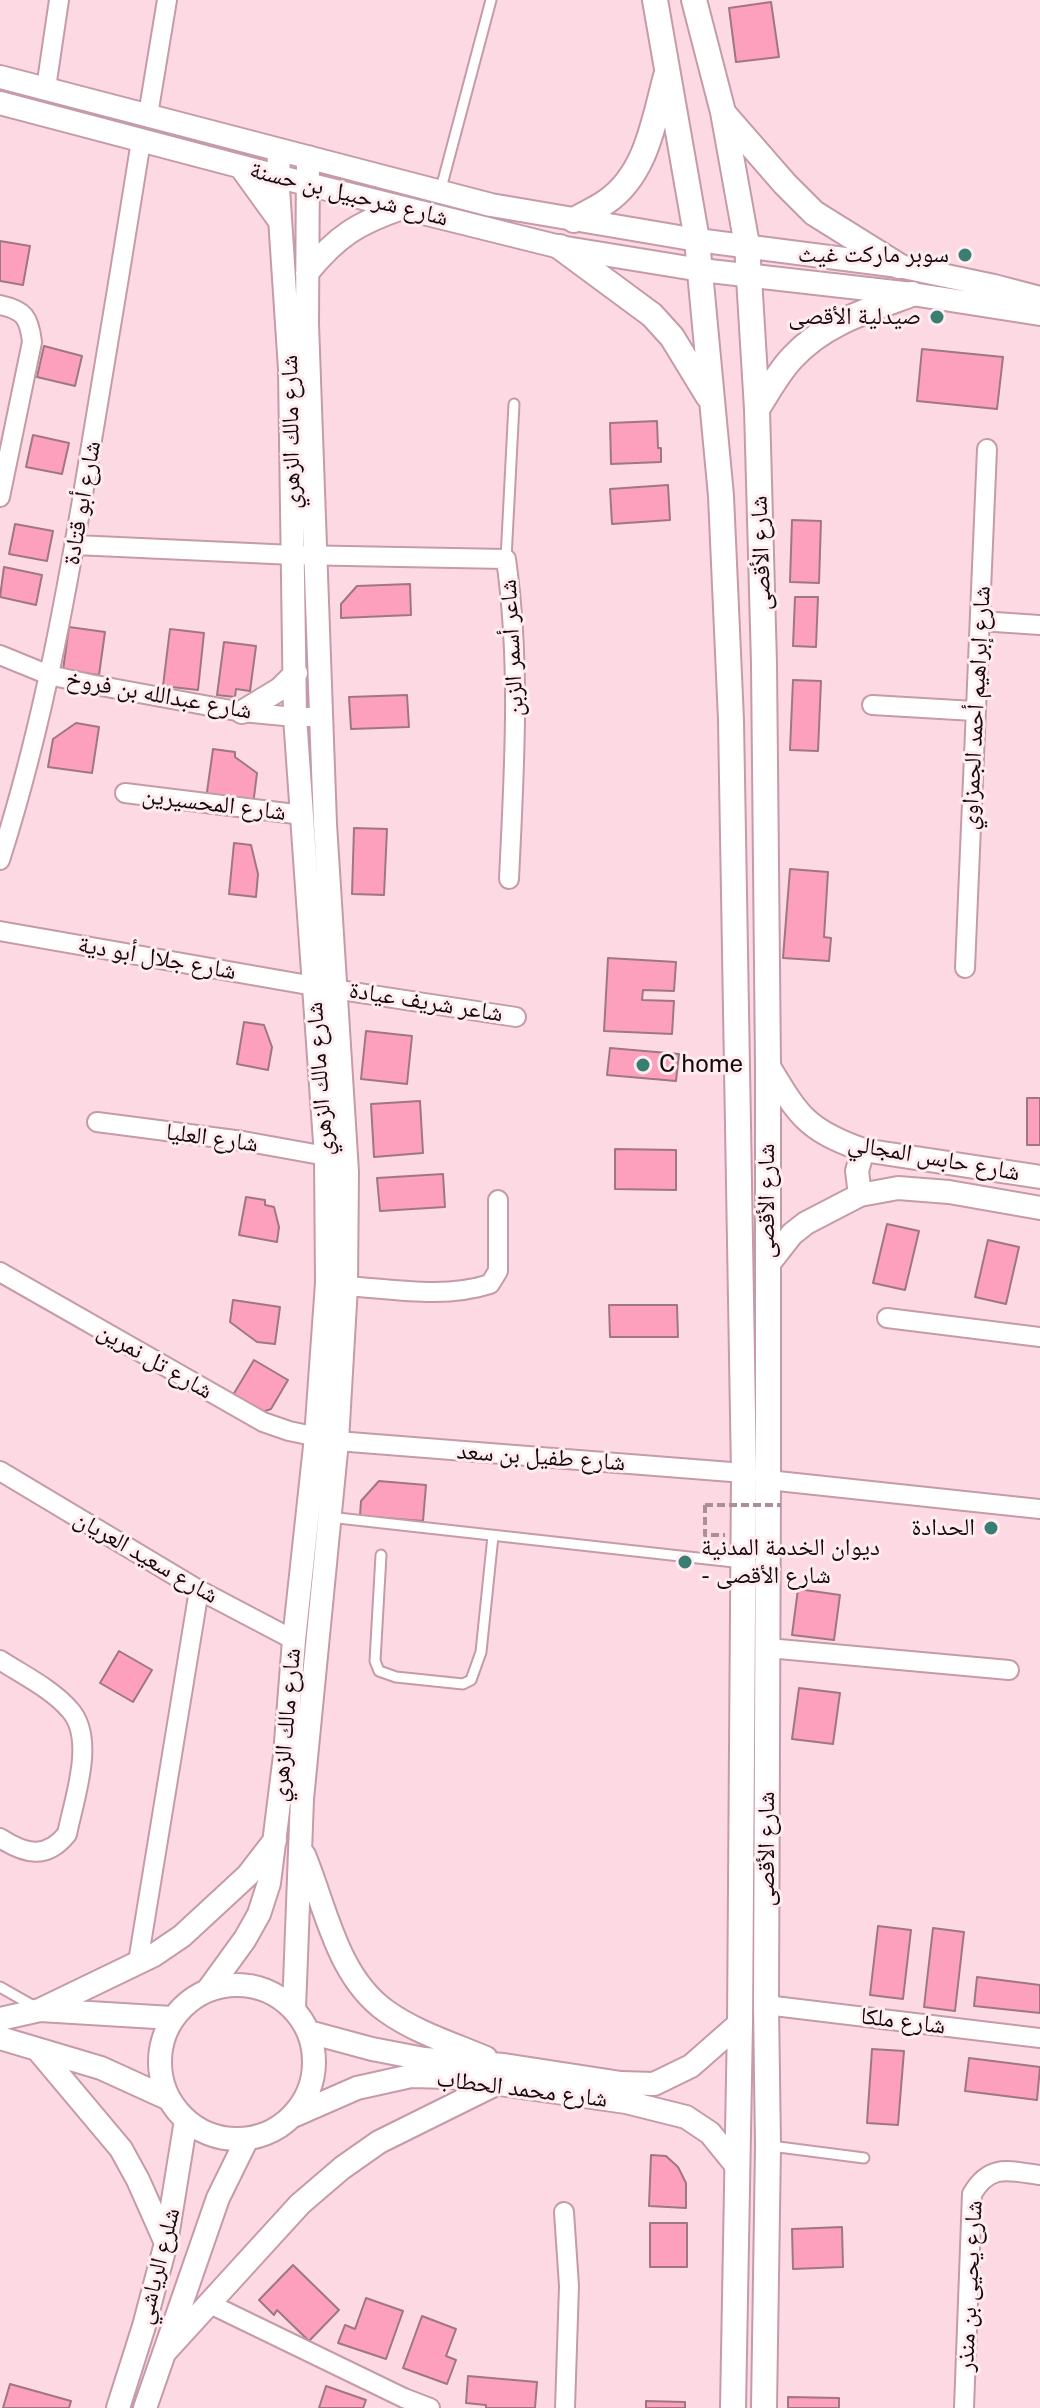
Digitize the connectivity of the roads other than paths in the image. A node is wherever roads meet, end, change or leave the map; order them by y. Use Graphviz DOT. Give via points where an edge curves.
graph roads {
  1 [pos="59,0"];
  2 [pos="167,0"];
  3 [pos="491,0"];
  4 [pos="655,0"];
  5 [pos="694,0"];
  6 [pos="668,70"];
  7 [pos="0,77"];
  8 [pos="46,88"];
  9 [pos="0,103"];
  10 [pos="723,112"];
  11 [pos="148,115"];
  12 [pos="141,141"];
  13 [pos="279,150"];
  14 [pos="308,157"];
  15 [pos="240,166"];
  16 [pos="278,176"];
  17 [pos="307,184"];
  18 [pos="440,192"];
  19 [pos="402,208"];
  20 [pos="574,220"];
  21 [pos="280,222"];
  22 [pos="697,240"];
  23 [pos="747,245"];
  24 [pos="560,247"];
  25 [pos="899,266"];
  26 [pos="701,270"];
  27 [pos="307,273"];
  28 [pos="749,277"];
  29 [pos="912,294"];
  30 [pos="1040,298"];
  31 [pos="0,305"];
  32 [pos="1040,314"];
  33 [pos="514,404"];
  34 [pos="713,404"];
  35 [pos="757,409"];
  36 [pos="987,449"];
  37 [pos="1,485"];
  38 [pos="75,545"];
  39 [pos="305,555"];
  40 [pos="506,559"];
  41 [pos="980,621"];
  42 [pos="1040,625"];
  43 [pos="0,655"];
  44 [pos="296,673"];
  45 [pos="49,675"];
  46 [pos="872,705"];
  47 [pos="974,711"];
  48 [pos="242,712"];
  49 [pos="295,717"];
  50 [pos="321,717"];
  51 [pos="125,793"];
  52 [pos="303,815"];
  53 [pos="6,820"];
  54 [pos="0,860"];
  55 [pos="509,879"];
  56 [pos="0,931"];
  57 [pos="965,968"];
  58 [pos="325,987"];
  59 [pos="516,1017"];
  60 [pos="768,1065"];
  61 [pos="97,1122"];
  62 [pos="863,1150"];
  63 [pos="326,1156"];
  64 [pos="1040,1177"];
  65 [pos="860,1195"];
  66 [pos="498,1200"];
  67 [pos="1040,1208"];
  68 [pos="767,1266"];
  69 [pos="0,1272"];
  70 [pos="346,1286"];
  71 [pos="887,1318"];
  72 [pos="1040,1337"];
  73 [pos="327,1439"];
  74 [pos="0,1471"];
  75 [pos="744,1473"];
  76 [pos="768,1480"];
  77 [pos="1040,1509"];
  78 [pos="329,1517"];
  79 [pos="493,1536"];
  80 [pos="381,1555"];
  81 [pos="743,1563"];
  82 [pos="199,1590"];
  83 [pos="294,1640"];
  84 [pos="768,1648"];
  85 [pos="0,1660"];
  86 [pos="1009,1670"];
  87 [pos="0,1838"];
  88 [pos="275,1839"];
  89 [pos="300,1847"];
  90 [pos="138,1962"];
  91 [pos="0,1987"];
  92 [pos="208,1990"];
  93 [pos="766,2005"];
  94 [pos="294,2009"];
  95 [pos="40,2010"];
  96 [pos="172,2018"];
  97 [pos="0,2019"];
  98 [pos="740,2023"];
  99 [pos="309,2032"];
  100 [pos="0,2038"];
  101 [pos="1040,2038"];
  102 [pos="37,2049"];
  103 [pos="500,2075"];
  104 [pos="169,2099"];
  105 [pos="292,2116"];
  106 [pos="186,2120"];
  107 [pos="247,2139"];
  108 [pos="768,2146"];
  109 [pos="864,2158"];
  110 [pos="736,2165"];
  111 [pos="1040,2175"];
  112 [pos="564,2212"];
  113 [pos="166,2243"];
  114 [pos="208,2303"];
  115 [pos="164,2353"];
  116 [pos="402,2403"];
  117 [pos="118,2408"];
  118 [pos="145,2408"];
  119 [pos="430,2408"];
  120 [pos="565,2408"];
  121 [pos="733,2408"];
  122 [pos="764,2408"];
  123 [pos="964,2408"];
  1 -- 8 [label="street"];
  2 -- 11 [label="street"];
  3 -- 18 [label="lane"];
  4 -- 6 [label="main road, شارع الأقصى"];
  5 -- 10 [label="main road, شارع الأقصى"];
  6 -- 20 [label="main road" via="638,168 608,201"];
  6 -- 22 [label="main road, شارع الأقصى"];
  7 -- 8 [label="street, شارع شرحبيل بن حسنة"];
  8 -- 11 [label="street, شارع شرحبيل بن حسنة"];
  9 -- 12 [label="street, شارع شرحبيل بن حسنة"];
  10 -- 23 [label="main road, شارع الأقصى"];
  10 -- 25 [label="main road" via="814,213"];
  11 -- 13 [label="street, شارع شرحبيل بن حسنة"];
  12 -- 15 [label="street, شارع شرحبيل بن حسنة"];
  12 -- 38 [label="street, شارع أبو قتادة"];
  13 -- 14 [label="street, شارع شرحبيل بن حسنة"];
  13 -- 16 [label="street, شارع مالك الزهري"];
  14 -- 17 [label="street, شارع مالك الزهري"];
  14 -- 18 [label="street, شارع شرحبيل بن حسنة"];
  15 -- 16 [label="street, شارع شرحبيل بن حسنة"];
  15 -- 21 [label="street"];
  16 -- 17 [label="street, شارع شرحبيل بن حسنة"];
  16 -- 21 [label="street, شارع مالك الزهري"];
  17 -- 19 [label="street, شارع شرحبيل بن حسنة"];
  17 -- 27 [label="street, شارع مالك الزهري"];
  18 -- 20 [label="street, شارع شرحبيل بن حسنة"];
  19 -- 24 [label="street, شارع شرحبيل بن حسنة"];
  19 -- 27 [label="street" via="342,236"];
  20 -- 22 [label="street, شارع شرحبيل بن حسنة"];
  21 -- 39 [label="street, شارع مالك الزهري"];
  22 -- 23 [label="street, شارع شرحبيل بن حسنة"];
  22 -- 26 [label="main road, شارع الأقصى"];
  23 -- 25 [label="street, شارع شرحبيل بن حسنة"];
  23 -- 28 [label="main road, شارع الأقصى"];
  24 -- 26 [label="street, شارع شرحبيل بن حسنة"];
  24 -- 34 [label="main road" via="652,315 672,337"];
  25 -- 30 [label="street, شارع شرحبيل بن حسنة"];
  26 -- 28 [label="street, شارع شرحبيل بن حسنة"];
  26 -- 34 [label="main road, شارع الأقصى"];
  27 -- 39 [label="street, شارع مالك الزهري"];
  28 -- 29 [label="street, شارع شرحبيل بن حسنة"];
  28 -- 35 [label="main road, شارع الأقصى"];
  29 -- 32 [label="street, شارع شرحبيل بن حسنة"];
  29 -- 35 [label="main road" via="845,319 819,335 791,359"];
  31 -- 37 [label="street" via="22,312 32,342"];
  33 -- 40 [label="lane"];
  34 -- 75 [label="main road, شارع الأقصى" via="731,720"];
  35 -- 60 [label="main road, شارع الأقصى"];
  36 -- 41 [label="street, شارع إبراهيم أحمد الجمزاوي"];
  38 -- 39 [label="street, شاعر أسمر الزبن"];
  38 -- 45 [label="street, شارع أبو قتادة"];
  39 -- 40 [label="street, شاعر أسمر الزبن"];
  39 -- 44 [label="street, شارع مالك الزهري"];
  39 -- 50 [label="street, شارع مالك الزهري"];
  40 -- 55 [label="street, شاعر أسمر الزبن" via="516,733"];
  41 -- 42 [label="street"];
  41 -- 47 [label="street, شارع إبراهيم أحمد الجمزاوي"];
  43 -- 45 [label="street, شارع عبدالله بن فروخ"];
  44 -- 48 [label="street"];
  44 -- 49 [label="street, شارع مالك الزهري"];
  45 -- 48 [label="street, شارع عبدالله بن فروخ"];
  45 -- 53 [label="street, شارع أبو قتادة"];
  46 -- 47 [label="street"];
  47 -- 57 [label="street, شارع إبراهيم أحمد الجمزاوي"];
  48 -- 49 [label="street, شارع عبدالله بن فروخ"];
  49 -- 50 [label="street, شارع عبدالله بن فروخ"];
  49 -- 52 [label="street, شارع مالك الزهري"];
  50 -- 58 [label="street, شارع مالك الزهري"];
  51 -- 52 [label="street, شارع المحسيرين"];
  52 -- 58 [label="street, شارع مالك الزهري"];
  53 -- 54 [label="street, شارع أبو قتادة"];
  56 -- 58 [label="street, شارع جلال أبو دية"];
  58 -- 59 [label="street, شاعر شريف عيادة"];
  58 -- 63 [label="street, شارع مالك الزهري"];
  58 -- 70 [label="street, شارع مالك الزهري" via="347,1172"];
  60 -- 62 [label="street, شارع حابس المجالي" via="806,1121"];
  60 -- 68 [label="main road, شارع الأقصى"];
  61 -- 63 [label="street, شارع العليا"];
  62 -- 64 [label="street, شارع حابس المجالي"];
  62 -- 65 [label="street" via="857,1171"];
  63 -- 73 [label="street, شارع مالك الزهري"];
  65 -- 67 [label="street, شارع حابس المجالي" via="898,1188"];
  65 -- 68 [label="street, شارع حابس المجالي" via="806,1223"];
  66 -- 70 [label="street" via="498,1271 490,1284 451,1292"];
  68 -- 76 [label="main road, شارع الأقصى"];
  69 -- 73 [label="street, شارع تل نمرين" via="263,1422"];
  70 -- 73 [label="street, شارع مالك الزهري"];
  71 -- 72 [label="street"];
  73 -- 75 [label="street, شارع طفيل بن سعد"];
  73 -- 78 [label="street, شارع مالك الزهري"];
  73 -- 83 [label="street, شارع مالك الزهري"];
  74 -- 82 [label="street, شارع سعيد العريان"];
  75 -- 81 [label="main road, شارع الأقصى"];
  76 -- 77 [label="street"];
  76 -- 84 [label="main road, شارع الأقصى"];
  78 -- 79 [label="lane"];
  78 -- 89 [label="street, شارع مالك الزهري"];
  79 -- 80 [label="lane" via="481,1652 471,1680 463,1684 379,1671 375,1661"];
  79 -- 81 [label="lane"];
  81 -- 98 [label="main road, شارع الأقصى"];
  82 -- 83 [label="street, شارع سعيد العريان"];
  82 -- 90 [label="street"];
  83 -- 88 [label="street, شارع مالك الزهري"];
  84 -- 86 [label="street"];
  84 -- 93 [label="main road, شارع الأقصى"];
  85 -- 87 [label="street" via="72,1711 84,1747 67,1834 58,1845 33,1853"];
  88 -- 90 [label="street" via="217,1905 182,1936"];
  88 -- 92 [label="street, شارع مالك الزهري" via="259,1914"];
  89 -- 94 [label="street, شارع مالك الزهري"];
  89 -- 103 [label="street" via="346,1964 364,1991 386,2012"];
  90 -- 95 [label="street"];
  91 -- 95 [label="lane"];
  92 -- 94 [label="street" via="254,1986"];
  92 -- 96 [label="street"];
  93 -- 101 [label="street, شارع ملكا"];
  93 -- 108 [label="main road, شارع الأقصى"];
  94 -- 99 [label="street"];
  95 -- 96 [label="street"];
  95 -- 97 [label="street"];
  96 -- 104 [label="street" via="159,2058"];
  98 -- 103 [label="street, شارع محمد الحطاب" via="691,2066 654,2084"];
  98 -- 110 [label="main road, شارع الأقصى"];
  99 -- 103 [label="street, شارع محمد الحطاب"];
  99 -- 105 [label="street" via="313,2076 306,2098"];
  100 -- 102 [label="street"];
  102 -- 104 [label="street" via="101,2068"];
  102 -- 113 [label="street" via="121,2149"];
  103 -- 105 [label="street, شارع محمد الحطاب" via="411,2076 357,2088"];
  103 -- 110 [label="street, شارع محمد الحطاب" via="686,2117 710,2133"];
  103 -- 114 [label="street" via="342,2168 300,2204"];
  104 -- 106 [label="street"];
  105 -- 107 [label="street"];
  106 -- 107 [label="street" via="208,2134"];
  106 -- 113 [label="street, شلرع الرياشي"];
  107 -- 115 [label="street, شلرع الرياشي" via="218,2198"];
  108 -- 109 [label="lane"];
  108 -- 122 [label="main road, شارع الأقصى"];
  110 -- 121 [label="main road, شارع الأقصى"];
  111 -- 123 [label="street, شارع يحيى بن منذر" via="990,2173 972,2194"];
  112 -- 120 [label="street" via="569,2286"];
  113 -- 117 [label="street, شلرع الرياشي"];
  114 -- 115 [label="street"];
  114 -- 116 [label="street"];
  115 -- 118 [label="street, شلرع الرياشي"];
  116 -- 119 [label="street"];
}
